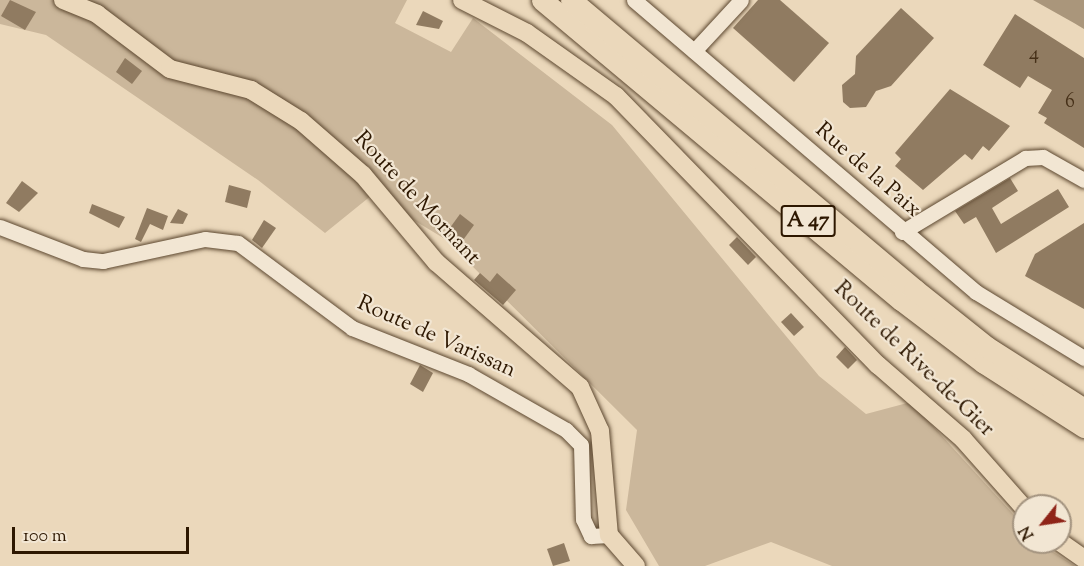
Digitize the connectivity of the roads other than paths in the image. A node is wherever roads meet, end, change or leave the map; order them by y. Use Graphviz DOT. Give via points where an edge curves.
graph roads {
  1 [pos="63,0"];
  2 [pos="462,0"];
  3 [pos="542,0"];
  4 [pos="571,0"];
  5 [pos="634,0"];
  6 [pos="741,0"];
  7 [pos="694,51"];
  8 [pos="1084,180"];
  9 [pos="0,227"];
  10 [pos="902,232"];
  11 [pos="1084,358"];
  12 [pos="1084,409"];
  13 [pos="1084,426"];
  14 [pos="1012,494"];
  15 [pos="609,535"];
  16 [pos="636,566"];
  1 -- 15 [label="main road, Route de Mornant" via="106,20 170,69 251,90 301,121 363,175 436,262 580,387 600,430"];
  2 -- 14 [label="main road, Route de Rive-de-Gier" via="527,33 616,96 878,365 963,439"];
  3 -- 13 [label="highway, A 47" via="910,307"];
  4 -- 12 [label="highway, A 47" via="914,290 987,346"];
  5 -- 7 [label="street, Rue de la Paix"];
  6 -- 7 [label="street"];
  7 -- 10 [label="street, Rue de la Paix"];
  8 -- 10 [label="street" via="1043,157 1025,158"];
  9 -- 15 [label="street, Route de Varissan" via="93,260 206,239 238,243 352,328 468,374 566,430 581,446 583,519 591,536"];
  10 -- 11 [label="street, Rue de la Paix" via="975,292"];
  15 -- 16 [label="main road"];
}
